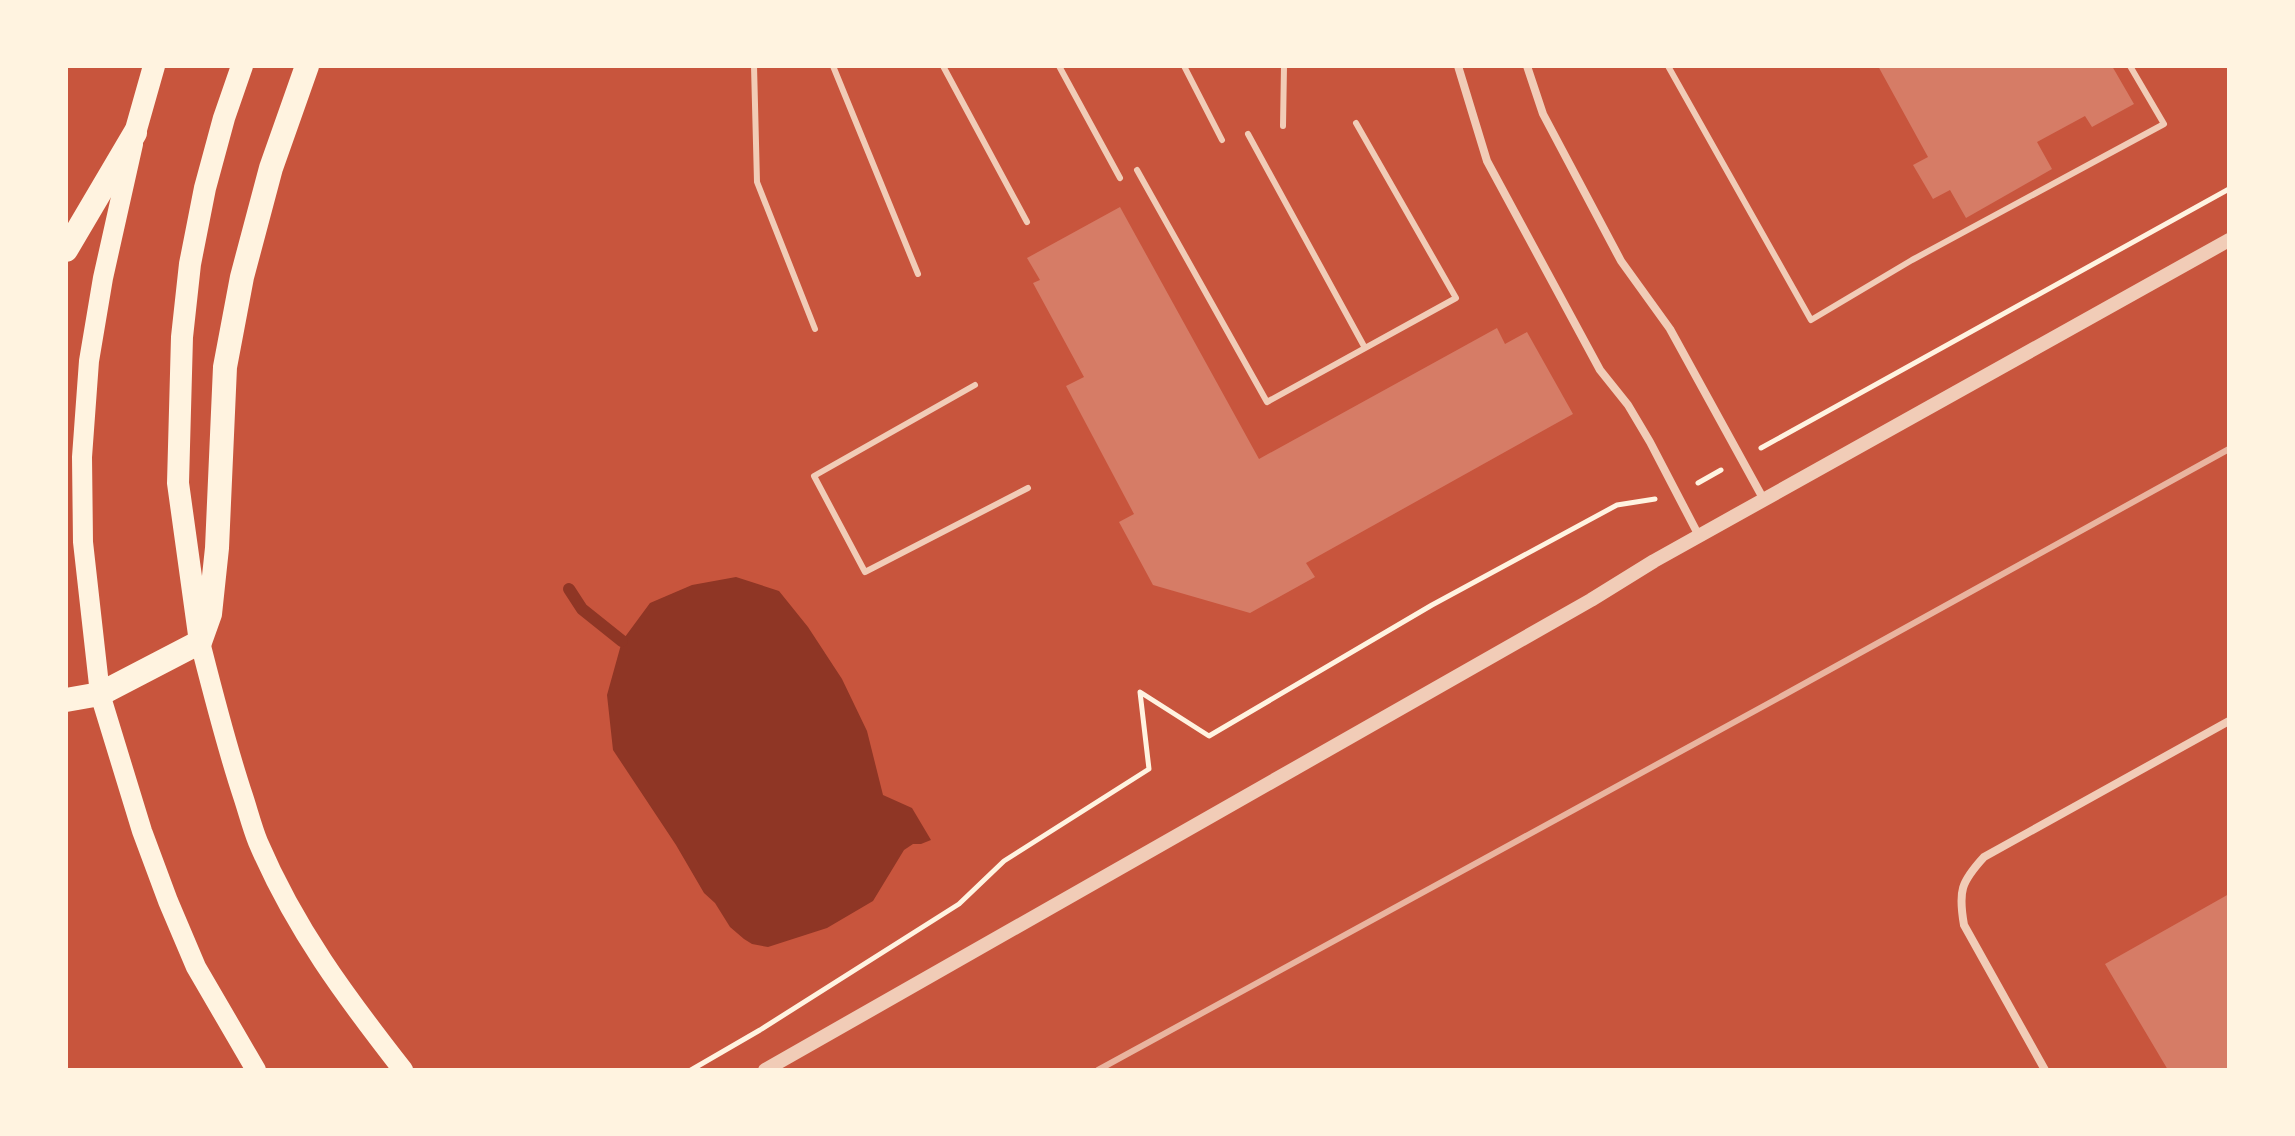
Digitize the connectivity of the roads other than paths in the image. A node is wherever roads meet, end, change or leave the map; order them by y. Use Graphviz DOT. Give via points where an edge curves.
graph roads {
  1 [pos="154,66"];
  2 [pos="242,66"];
  3 [pos="307,66"];
  4 [pos="754,66"];
  5 [pos="833,66"];
  6 [pos="943,66"];
  7 [pos="1059,66"];
  8 [pos="1184,66"];
  9 [pos="1284,66"];
  10 [pos="1458,66"];
  11 [pos="1527,66"];
  12 [pos="1668,66"];
  13 [pos="2130,66"];
  14 [pos="1356,123"];
  15 [pos="1283,126"];
  16 [pos="135,133"];
  17 [pos="1248,134"];
  18 [pos="1222,140"];
  19 [pos="1137,170"];
  20 [pos="1120,178"];
  21 [pos="1027,222"];
  22 [pos="2229,240"];
  23 [pos="66,250"];
  24 [pos="918,274"];
  25 [pos="815,329"];
  26 [pos="1365,348"];
  27 [pos="975,385"];
  28 [pos="1028,488"];
  29 [pos="1765,501"];
  30 [pos="1699,537"];
  31 [pos="200,642"];
  32 [pos="100,694"];
  33 [pos="66,700"];
  34 [pos="2229,721"];
  35 [pos="256,1070"];
  36 [pos="403,1070"];
  37 [pos="765,1070"];
  38 [pos="2045,1070"];
  1 -- 16 [label="highway"];
  2 -- 31 [label="highway" via="205,188 182,337 178,483"];
  3 -- 31 [label="highway" via="271,168 225,367 217,548 210,614"];
  4 -- 25 [label="lane" via="757,182"];
  5 -- 24 [label="lane"];
  6 -- 21 [label="lane"];
  7 -- 20 [label="lane"];
  8 -- 18 [label="lane"];
  9 -- 15 [label="lane"];
  10 -- 30 [label="street" via="1487,161 1600,370 1628,405"];
  11 -- 29 [label="street" via="1543,114 1621,261 1670,329"];
  12 -- 13 [label="lane" via="1811,320 2164,124"];
  14 -- 26 [label="lane" via="1456,298"];
  16 -- 23 [label="highway"];
  16 -- 32 [label="main road" via="89,361 82,457 83,542"];
  17 -- 26 [label="lane"];
  19 -- 26 [label="lane" via="1267,402"];
  22 -- 29 [label="street"];
  27 -- 28 [label="lane" via="814,476 865,572"];
  29 -- 30 [label="street"];
  30 -- 37 [label="street"];
  31 -- 32 [label="highway"];
  31 -- 36 [label="main road" via="258,841 316,952"];
  32 -- 33 [label="highway"];
  32 -- 35 [label="main road" via="168,901 196,967"];
  34 -- 38 [label="street" via="1984,857 1966,877 1960,902 1964,925"];
}
